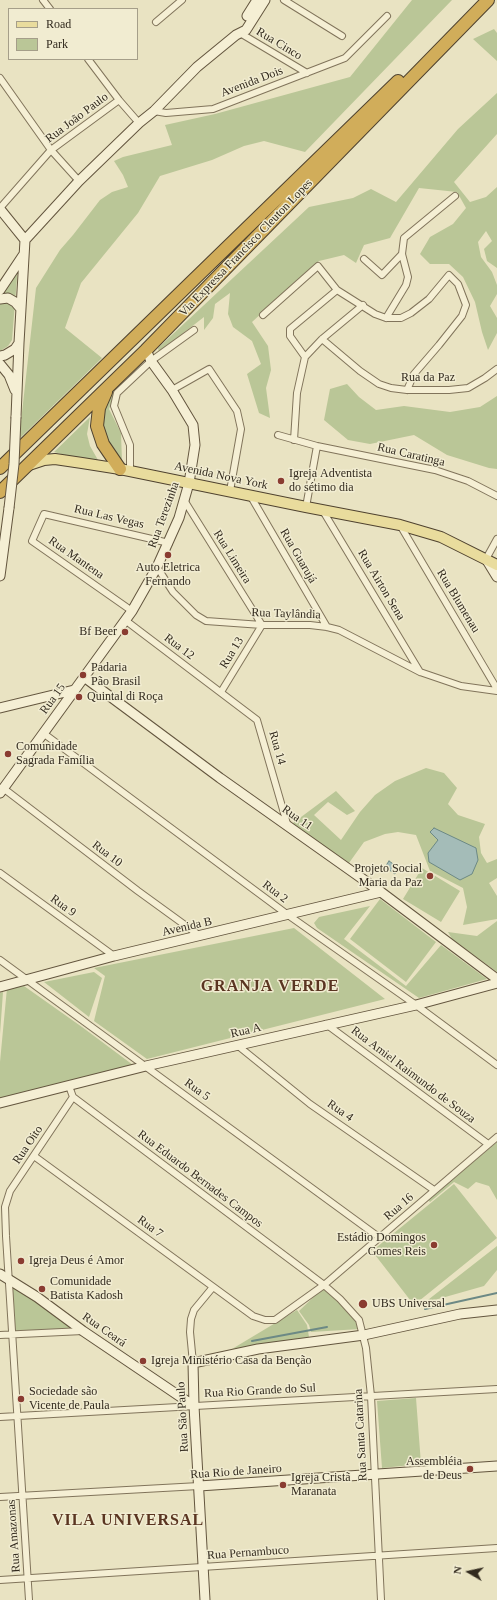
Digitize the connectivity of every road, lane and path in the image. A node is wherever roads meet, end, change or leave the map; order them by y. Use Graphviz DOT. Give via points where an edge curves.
graph roads {
  1 [pos="182,0"];
  2 [pos="257,0"];
  3 [pos="265,0"];
  4 [pos="284,0"];
  5 [pos="477,0"];
  6 [pos="488,0"];
  7 [pos="387,16"];
  8 [pos="156,22"];
  9 [pos="238,34"];
  10 [pos="342,36"];
  11 [pos="89,60"];
  12 [pos="307,73"];
  13 [pos="0,78"];
  14 [pos="119,100"];
  15 [pos="154,111"];
  16 [pos="139,123"];
  17 [pos="51,150"];
  18 [pos="79,181"];
  19 [pos="455,196"];
  20 [pos="0,208"];
  21 [pos="25,240"];
  22 [pos="25,253"];
  23 [pos="402,254"];
  24 [pos="364,259"];
  25 [pos="0,290"];
  26 [pos="337,290"];
  27 [pos="0,299"];
  28 [pos="363,305"];
  29 [pos="21,309"];
  30 [pos="263,315"];
  31 [pos="386,318"];
  32 [pos="194,330"];
  33 [pos="322,339"];
  34 [pos="19,343"];
  35 [pos="148,355"];
  36 [pos="0,356"];
  37 [pos="305,357"];
  38 [pos="0,364"];
  39 [pos="497,368"];
  40 [pos="110,385"];
  41 [pos="172,390"];
  42 [pos="407,390"];
  43 [pos="16,391"];
  44 [pos="278,435"];
  45 [pos="294,440"];
  46 [pos="317,446"];
  47 [pos="29,465"];
  48 [pos="0,468"];
  49 [pos="125,470"];
  50 [pos="189,483"];
  51 [pos="230,491"];
  52 [pos="0,492"];
  53 [pos="250,495"];
  54 [pos="497,496"];
  55 [pos="184,500"];
  56 [pos="306,507"];
  57 [pos="323,511"];
  58 [pos="44,514"];
  59 [pos="400,525"];
  60 [pos="497,539"];
  61 [pos="169,543"];
  62 [pos="486,559"];
  63 [pos="497,565"];
  64 [pos="157,567"];
  65 [pos="0,576"];
  66 [pos="497,577"];
  67 [pos="132,611"];
  68 [pos="125,620"];
  69 [pos="262,625"];
  70 [pos="327,627"];
  71 [pos="420,672"];
  72 [pos="84,678"];
  73 [pos="74,690"];
  74 [pos="497,690"];
  75 [pos="220,692"];
  76 [pos="0,708"];
  77 [pos="43,733"];
  78 [pos="2,790"];
  79 [pos="288,827"];
  80 [pos="0,874"];
  81 [pos="381,892"];
  82 [pos="288,915"];
  83 [pos="200,936"];
  84 [pos="114,956"];
  85 [pos="0,960"];
  86 [pos="497,979"];
  87 [pos="27,980"];
  88 [pos="497,983"];
  89 [pos="0,987"];
  90 [pos="416,1005"];
  91 [pos="326,1024"];
  92 [pos="238,1045"];
  93 [pos="497,1064"];
  94 [pos="146,1066"];
  95 [pos="69,1086"];
  96 [pos="73,1097"];
  97 [pos="0,1103"];
  98 [pos="497,1136"];
  99 [pos="488,1144"];
  100 [pos="34,1156"];
  101 [pos="434,1190"];
  102 [pos="380,1238"];
  103 [pos="0,1274"];
  104 [pos="9,1279"];
  105 [pos="324,1285"];
  106 [pos="213,1288"];
  107 [pos="497,1310"];
  108 [pos="253,1316"];
  109 [pos="83,1331"];
  110 [pos="0,1335"];
  111 [pos="13,1335"];
  112 [pos="364,1335"];
  113 [pos="193,1363"];
  114 [pos="497,1389"];
  115 [pos="371,1396"];
  116 [pos="194,1406"];
  117 [pos="18,1416"];
  118 [pos="0,1417"];
  119 [pos="497,1466"];
  120 [pos="374,1474"];
  121 [pos="199,1486"];
  122 [pos="22,1496"];
  123 [pos="0,1497"];
  124 [pos="497,1548"];
  125 [pos="378,1555"];
  126 [pos="204,1566"];
  127 [pos="28,1578"];
  128 [pos="0,1580"];
  129 [pos="30,1600"];
  130 [pos="205,1600"];
  131 [pos="380,1600"];
  1 -- 8 [label="street"];
  2 -- 9 [label="street"];
  3 -- 9 [label="street" via="246,30"];
  4 -- 10 [label="street"];
  5 -- 48 [label="highway, Via Expressa Francisco Cleuton Lopes" via="389,90"];
  6 -- 35 [label="highway, Via Expressa Francisco Cleuton Lopes"];
  7 -- 12 [label="street, Avenida Dois" via="345,58"];
  9 -- 12 [label="street, Rua Cinco"];
  9 -- 15 [label="street" via="197,67"];
  11 -- 14 [label="street"];
  12 -- 15 [label="street, Avenida Dois" via="213,109 166,113"];
  13 -- 17 [label="street"];
  14 -- 16 [label="street"];
  14 -- 17 [label="street, Rua João Paulo"];
  15 -- 16 [label="street"];
  16 -- 18 [label="street"];
  17 -- 18 [label="street"];
  17 -- 20 [label="street, Rua João Paulo"];
  18 -- 21 [label="street"];
  19 -- 23 [label="street" via="404,238"];
  20 -- 21 [label="street"];
  21 -- 22 [label="street"];
  22 -- 25 [label="street"];
  22 -- 29 [label="street"];
  23 -- 24 [label="street" via="382,275"];
  23 -- 31 [label="street" via="408,277 406,285"];
  26 -- 28 [label="street"];
  26 -- 30 [label="street" via="318,266"];
  26 -- 37 [label="street" via="290,329 290,336"];
  27 -- 29 [label="street" via="8,298"];
  28 -- 31 [label="street"];
  28 -- 33 [label="street"];
  29 -- 34 [label="street"];
  31 -- 42 [label="street" via="401,318 411,313 429,299 449,275 458,284 466,305 462,316 414,374"];
  32 -- 35 [label="street"];
  33 -- 37 [label="street"];
  33 -- 42 [label="street, Rua da Paz" via="379,384"];
  34 -- 36 [label="street" via="15,349"];
  34 -- 43 [label="street"];
  35 -- 40 [label="highway, Via Expressa Francisco Cleuton Lopes"];
  35 -- 41 [label="street, Rua Terezinha"];
  35 -- 49 [label="street" via="117,393 114,406 130,445"];
  37 -- 45 [label="street" via="297,393"];
  38 -- 43 [label="street" via="9,375"];
  39 -- 42 [label="street, Rua da Paz" via="468,388"];
  40 -- 47 [label="highway, Via Expressa Francisco Cleuton Lopes"];
  40 -- 49 [label="highway" via="99,408 97,426 103,444"];
  41 -- 50 [label="street, Rua Terezinha" via="193,425 196,445"];
  41 -- 51 [label="street" via="209,369 237,411 241,429"];
  43 -- 65 [label="street, bridge" via="14,464"];
  44 -- 45 [label="street, Rua Caratinga"];
  45 -- 46 [label="street, Rua Caratinga"];
  46 -- 54 [label="street, Rua Caratinga" via="435,470 468,481"];
  46 -- 56 [label="street"];
  47 -- 49 [label="main road, Avenida Nova York" via="55,459"];
  47 -- 52 [label="highway, Via Expressa Francisco Cleuton Lopes"];
  49 -- 50 [label="main road, Avenida Nova York"];
  50 -- 51 [label="main road, Avenida Nova York"];
  50 -- 55 [label="street, Rua Terezinha"];
  51 -- 53 [label="main road, Avenida Nova York"];
  53 -- 56 [label="main road, Avenida Nova York"];
  53 -- 70 [label="street, Rua Guarujá"];
  55 -- 61 [label="street, Rua Terezinha"];
  55 -- 69 [label="street, Rua Limeira"];
  56 -- 57 [label="main road, Avenida Nova York"];
  57 -- 59 [label="main road, Avenida Nova York"];
  57 -- 71 [label="street, Rua Airton Sena"];
  58 -- 61 [label="street, Rua Las Vegas"];
  58 -- 67 [label="street, Rua Mantena" via="32,541"];
  59 -- 62 [label="main road, Avenida Nova York" via="441,537"];
  59 -- 74 [label="street, Rua Blumenau"];
  60 -- 62 [label="street"];
  61 -- 64 [label="street, Rua Terezinha"];
  62 -- 63 [label="main road, Avenida Nova York"];
  62 -- 66 [label="street"];
  64 -- 67 [label="street, Rua Terezinha"];
  64 -- 69 [label="street, Rua Taylândia" via="173,592 196,615 206,621"];
  67 -- 68 [label="street, Rua Terezinha"];
  68 -- 72 [label="street, Rua 15"];
  68 -- 75 [label="street, Rua 12"];
  69 -- 70 [label="street, Rua Taylândia" via="310,624"];
  69 -- 75 [label="street, Rua 13"];
  70 -- 71 [label="street, Rua Taylândia" via="339,630"];
  71 -- 74 [label="street, Rua Taylândia" via="461,686"];
  72 -- 73 [label="street, Rua 15"];
  72 -- 79 [label="street, Rua 11"];
  73 -- 76 [label="street"];
  73 -- 77 [label="street, Rua 15"];
  75 -- 79 [label="street, Rua 14" via="258,720"];
  77 -- 78 [label="street, Rua 15"];
  77 -- 82 [label="street, Rua 2"];
  78 -- 83 [label="street, Rua 10"];
  79 -- 81 [label="street, Rua 11"];
  80 -- 84 [label="street, Rua 9"];
  81 -- 82 [label="street, Avenida B"];
  81 -- 86 [label="street, Rua 11"];
  82 -- 83 [label="street, Avenida B"];
  82 -- 90 [label="street, Rua 2"];
  83 -- 84 [label="street, Avenida B"];
  84 -- 87 [label="street, Avenida B"];
  85 -- 87 [label="street, Rua 5"];
  87 -- 89 [label="street, Avenida B"];
  87 -- 94 [label="street, Rua 5"];
  88 -- 90 [label="street, Rua A"];
  90 -- 91 [label="street, Rua A"];
  90 -- 93 [label="street, Rua 2"];
  91 -- 92 [label="street, Rua A"];
  91 -- 99 [label="street, Rua Amiel Raimundo de Souza"];
  92 -- 94 [label="street, Rua A"];
  92 -- 101 [label="street, Rua 4" via="310,1104"];
  94 -- 95 [label="street, Rua A"];
  94 -- 102 [label="street, Rua 5"];
  95 -- 96 [label="street"];
  95 -- 97 [label="street, Rua A"];
  96 -- 100 [label="street, Rua Oito"];
  96 -- 105 [label="street, Rua Eduardo Bernades Campos"];
  98 -- 99 [label="street, Rua 16"];
  99 -- 101 [label="street, Rua 16"];
  100 -- 104 [label="street, Rua Oito" via="10,1191 5,1207"];
  100 -- 106 [label="street, Rua 7" via="192,1270"];
  101 -- 102 [label="street, Rua 16"];
  102 -- 105 [label="street, Rua 16"];
  103 -- 104 [label="street, Rua Ceará"];
  104 -- 109 [label="street, Rua Ceará"];
  104 -- 111 [label="street, Rua Amazonas"];
  105 -- 108 [label="street, Rua 16" via="275,1320"];
  105 -- 112 [label="street, Rua Santa Catarina" via="359,1320"];
  106 -- 108 [label="street, Rua 7"];
  106 -- 113 [label="street, Rua São Paulo" via="194,1310 191,1319"];
  107 -- 112 [label="street" via="460,1314"];
  109 -- 111 [label="street"];
  109 -- 116 [label="street, Rua Ceará"];
  110 -- 111 [label="street"];
  111 -- 117 [label="street, Rua Amazonas"];
  112 -- 113 [label="street" via="258,1349"];
  112 -- 115 [label="street, Rua Santa Catarina"];
  113 -- 116 [label="street, Rua São Paulo"];
  114 -- 115 [label="street, Rua Rio Grande do Sul"];
  115 -- 116 [label="street, Rua Rio Grande do Sul"];
  115 -- 120 [label="street, Rua Santa Catarina"];
  116 -- 117 [label="street, Rua Rio Grande do Sul"];
  116 -- 121 [label="street, Rua São Paulo"];
  117 -- 118 [label="street, Rua Rio Grande do Sul"];
  117 -- 122 [label="street, Rua Amazonas"];
  119 -- 120 [label="street, Rua Rio de Janeiro"];
  120 -- 121 [label="street, Rua Rio de Janeiro"];
  120 -- 125 [label="street, Rua Santa Catarina"];
  121 -- 122 [label="street, Rua Rio de Janeiro"];
  121 -- 126 [label="street, Rua São Paulo"];
  122 -- 123 [label="street, Rua Rio de Janeiro"];
  122 -- 127 [label="street, Rua Amazonas"];
  124 -- 125 [label="street, Rua Pernambuco"];
  125 -- 126 [label="street, Rua Pernambuco"];
  125 -- 131 [label="street, Rua Santa Catarina"];
  126 -- 127 [label="street, Rua Pernambuco"];
  126 -- 130 [label="street, Rua São Paulo"];
  127 -- 128 [label="street, Rua Pernambuco"];
  127 -- 129 [label="street, Rua Amazonas"];
}
